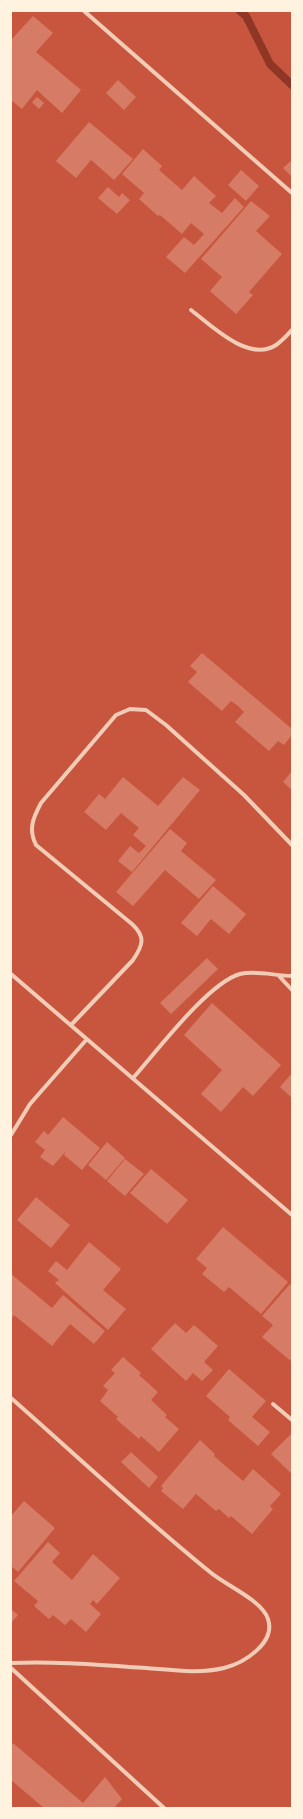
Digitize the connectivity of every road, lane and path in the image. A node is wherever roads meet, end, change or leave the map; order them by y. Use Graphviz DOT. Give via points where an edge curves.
graph roads {
  1 [pos="84,11"];
  2 [pos="292,193"];
  3 [pos="191,310"];
  4 [pos="292,330"];
  5 [pos="292,845"];
  6 [pos="11,974"];
  7 [pos="279,976"];
  8 [pos="292,976"];
  9 [pos="292,990"];
  10 [pos="71,1025"];
  11 [pos="87,1039"];
  12 [pos="133,1078"];
  13 [pos="11,1135"];
  14 [pos="292,1215"];
  15 [pos="11,1398"];
  16 [pos="273,1404"];
  17 [pos="292,1420"];
  18 [pos="11,1663"];
  19 [pos="11,1668"];
  20 [pos="164,1808"];
  1 -- 2 [label="street"];
  3 -- 4 [label="street" via="238,344 252,349 262,350 275,346"];
  5 -- 10 [label="street" via="244,795 146,710 130,708 116,715 41,804 33,818 31,830 36,845 139,930 142,938 140,949 133,960"];
  6 -- 10 [label="street"];
  7 -- 8 [label="street"];
  7 -- 9 [label="street"];
  7 -- 12 [label="street" via="242,974 219,985"];
  10 -- 11 [label="street"];
  11 -- 12 [label="street"];
  11 -- 13 [label="street" via="30,1104"];
  12 -- 14 [label="street"];
  15 -- 18 [label="street" via="210,1572 258,1605 268,1620 269,1628 266,1640 244,1660 226,1668 208,1671 52,1662"];
  16 -- 17 [label="street"];
  19 -- 20 [label="street"];
}
